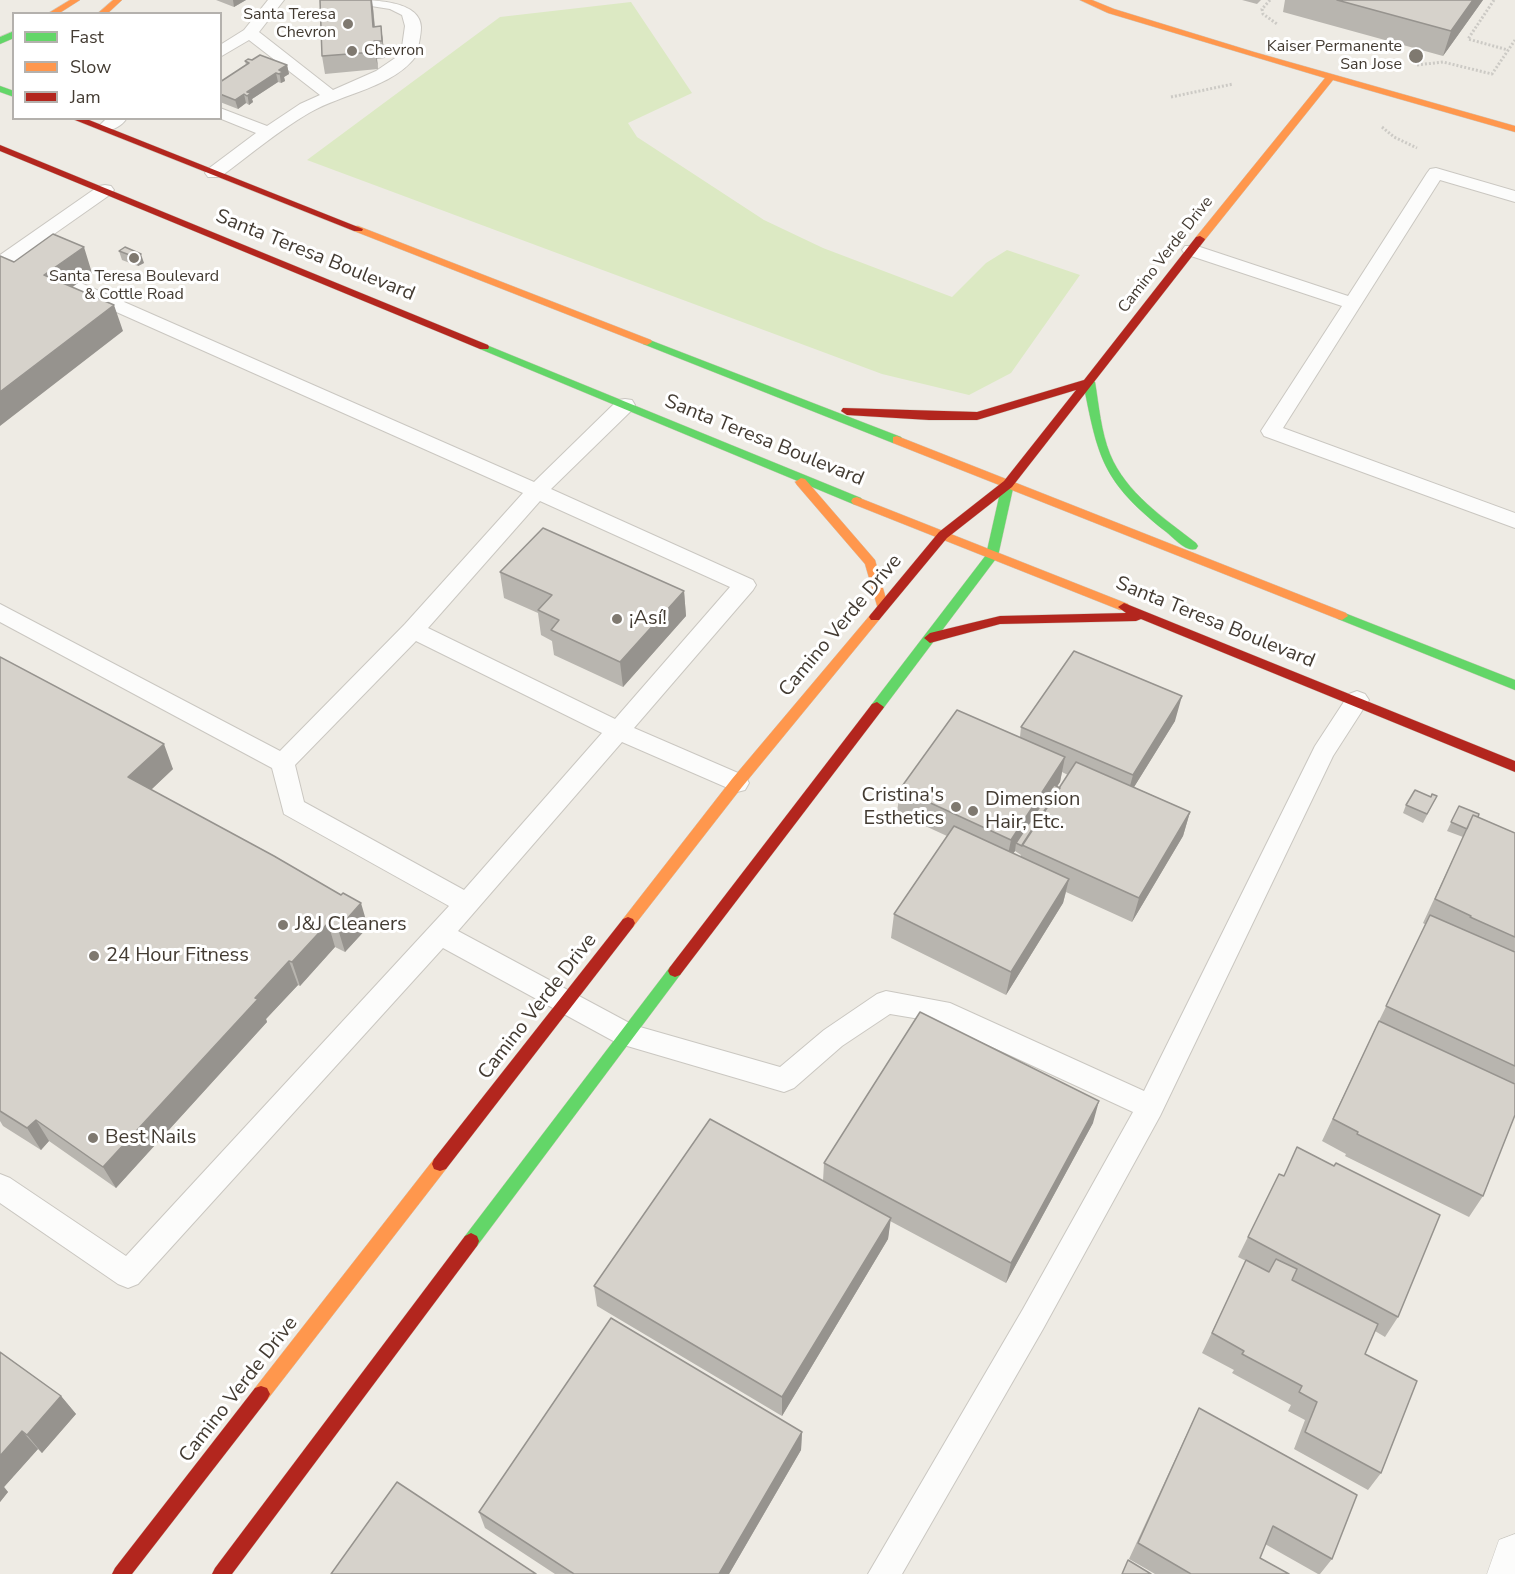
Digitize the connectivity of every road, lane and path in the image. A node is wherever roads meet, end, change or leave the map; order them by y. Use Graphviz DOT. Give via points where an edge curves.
graph roads {
  1 [pos="76,0"];
  2 [pos="118,0"];
  3 [pos="276,0"];
  4 [pos="358,0"];
  5 [pos="1084,0"];
  6 [pos="1270,0"];
  7 [pos="1494,0"];
  8 [pos="55,12"];
  9 [pos="103,12"];
  10 [pos="1282,28"];
  11 [pos="250,33"];
  12 [pos="1515,40"];
  13 [pos="1508,50"];
  14 [pos="222,51"];
  15 [pos="1410,69"];
  16 [pos="1331,77"];
  17 [pos="1233,84"];
  18 [pos="332,97"];
  19 [pos="1171,97"];
  20 [pos="222,114"];
  21 [pos="86,120"];
  22 [pos="1377,123"];
  23 [pos="110,124"];
  24 [pos="1515,129"];
  25 [pos="270,133"];
  26 [pos="0,148"];
  27 [pos="214,173"];
  28 [pos="1437,173"];
  29 [pos="105,190"];
  30 [pos="1515,197"];
  31 [pos="1191,250"];
  32 [pos="4,260"];
  33 [pos="26,265"];
  34 [pos="74,286"];
  35 [pos="1352,303"];
  36 [pos="1089,382"];
  37 [pos="625,405"];
  38 [pos="817,410"];
  39 [pos="796,476"];
  40 [pos="1008,484"];
  41 [pos="536,492"];
  42 [pos="1515,521"];
  43 [pos="943,536"];
  44 [pos="992,556"];
  45 [pos="1215,565"];
  46 [pos="882,606"];
  47 [pos="0,612"];
  48 [pos="1151,617"];
  49 [pos="413,630"];
  50 [pos="930,638"];
  51 [pos="1515,685"];
  52 [pos="1357,700"];
  53 [pos="619,731"];
  54 [pos="283,763"];
  55 [pos="1515,767"];
  56 [pos="737,783"];
  57 [pos="467,904"];
  58 [pos="440,934"];
  59 [pos="566,1003"];
  60 [pos="626,1035"];
  61 [pos="1150,1107"];
  62 [pos="0,1187"];
  63 [pos="1515,1556"];
  64 [pos="121,1574"];
  65 [pos="221,1574"];
  66 [pos="884,1574"];
  67 [pos="1509,1574"];
  1 -- 8 [label="main road"];
  2 -- 9 [label="main road"];
  3 -- 11 [label="lane"];
  4 -- 18 [label="lane" via="387,3 410,14 414,25 409,55 379,78"];
  5 -- 16 [label="main road" via="1160,27"];
  6 -- 10 [label="path" via="1262,9 1263,14"];
  7 -- 13 [label="path" via="1468,39"];
  11 -- 14 [label="lane"];
  11 -- 18 [label="lane"];
  12 -- 13 [label="path"];
  13 -- 15 [label="path" via="1492,74 1443,62 1427,62"];
  16 -- 24 [label="main road"];
  16 -- 31 [label="main road, Camino Verde Drive"];
  17 -- 19 [label="path"];
  18 -- 25 [label="lane" via="292,116"];
  20 -- 25 [label="lane"];
  21 -- 23 [label="main road, Santa Teresa Boulevard"];
  22 -- 28 [label="path" via="1416,148"];
  23 -- 27 [label="main road, Santa Teresa Boulevard"];
  25 -- 27 [label="lane"];
  26 -- 29 [label="main road, Santa Teresa Boulevard"];
  27 -- 38 [label="main road, Santa Teresa Boulevard"];
  28 -- 30 [label="lane"];
  28 -- 35 [label="lane"];
  29 -- 32 [label="lane"];
  29 -- 37 [label="main road, Santa Teresa Boulevard"];
  31 -- 35 [label="lane"];
  31 -- 36 [label="main road, Camino Verde Drive"];
  32 -- 33 [label="lane"];
  34 -- 41 [label="lane"];
  35 -- 42 [label="lane" via="1271,431"];
  36 -- 38 [label="main road" via="977,416"];
  36 -- 40 [label="main road, Camino Verde Drive"];
  36 -- 45 [label="main road" via="1102,445 1111,468 1138,501"];
  37 -- 39 [label="main road, Santa Teresa Boulevard"];
  37 -- 41 [label="lane"];
  38 -- 40 [label="main road, Santa Teresa Boulevard"];
  39 -- 43 [label="main road, Santa Teresa Boulevard"];
  39 -- 46 [label="main road" via="871,562"];
  40 -- 43 [label="main road, Camino Verde Drive"];
  40 -- 44 [label="main road, Camino Verde Drive"];
  40 -- 45 [label="main road, Santa Teresa Boulevard"];
  41 -- 49 [label="lane"];
  41 -- 53 [label="lane" via="746,585"];
  43 -- 44 [label="main road, Santa Teresa Boulevard"];
  43 -- 46 [label="main road, Camino Verde Drive"];
  44 -- 48 [label="main road, Santa Teresa Boulevard"];
  44 -- 50 [label="main road, Camino Verde Drive"];
  45 -- 51 [label="main road, Santa Teresa Boulevard"];
  46 -- 56 [label="main road, Camino Verde Drive"];
  47 -- 54 [label="lane"];
  48 -- 50 [label="main road" via="1000,620"];
  48 -- 52 [label="main road, Santa Teresa Boulevard"];
  49 -- 53 [label="lane"];
  49 -- 54 [label="lane"];
  50 -- 60 [label="main road, Camino Verde Drive"];
  52 -- 55 [label="main road, Santa Teresa Boulevard"];
  52 -- 61 [label="lane" via="1323,752"];
  53 -- 56 [label="lane"];
  53 -- 57 [label="lane"];
  54 -- 57 [label="lane" via="293,807"];
  56 -- 59 [label="main road, Camino Verde Drive"];
  57 -- 58 [label="lane"];
  58 -- 59 [label="lane"];
  58 -- 62 [label="lane" via="128,1274"];
  59 -- 60 [label="lane"];
  59 -- 64 [label="main road, Camino Verde Drive"];
  60 -- 61 [label="lane" via="784,1080 833,1038 886,1002 941,1011"];
  60 -- 65 [label="main road, Camino Verde Drive"];
  61 -- 66 [label="lane"];
  63 -- 67 [label="street"];
}
